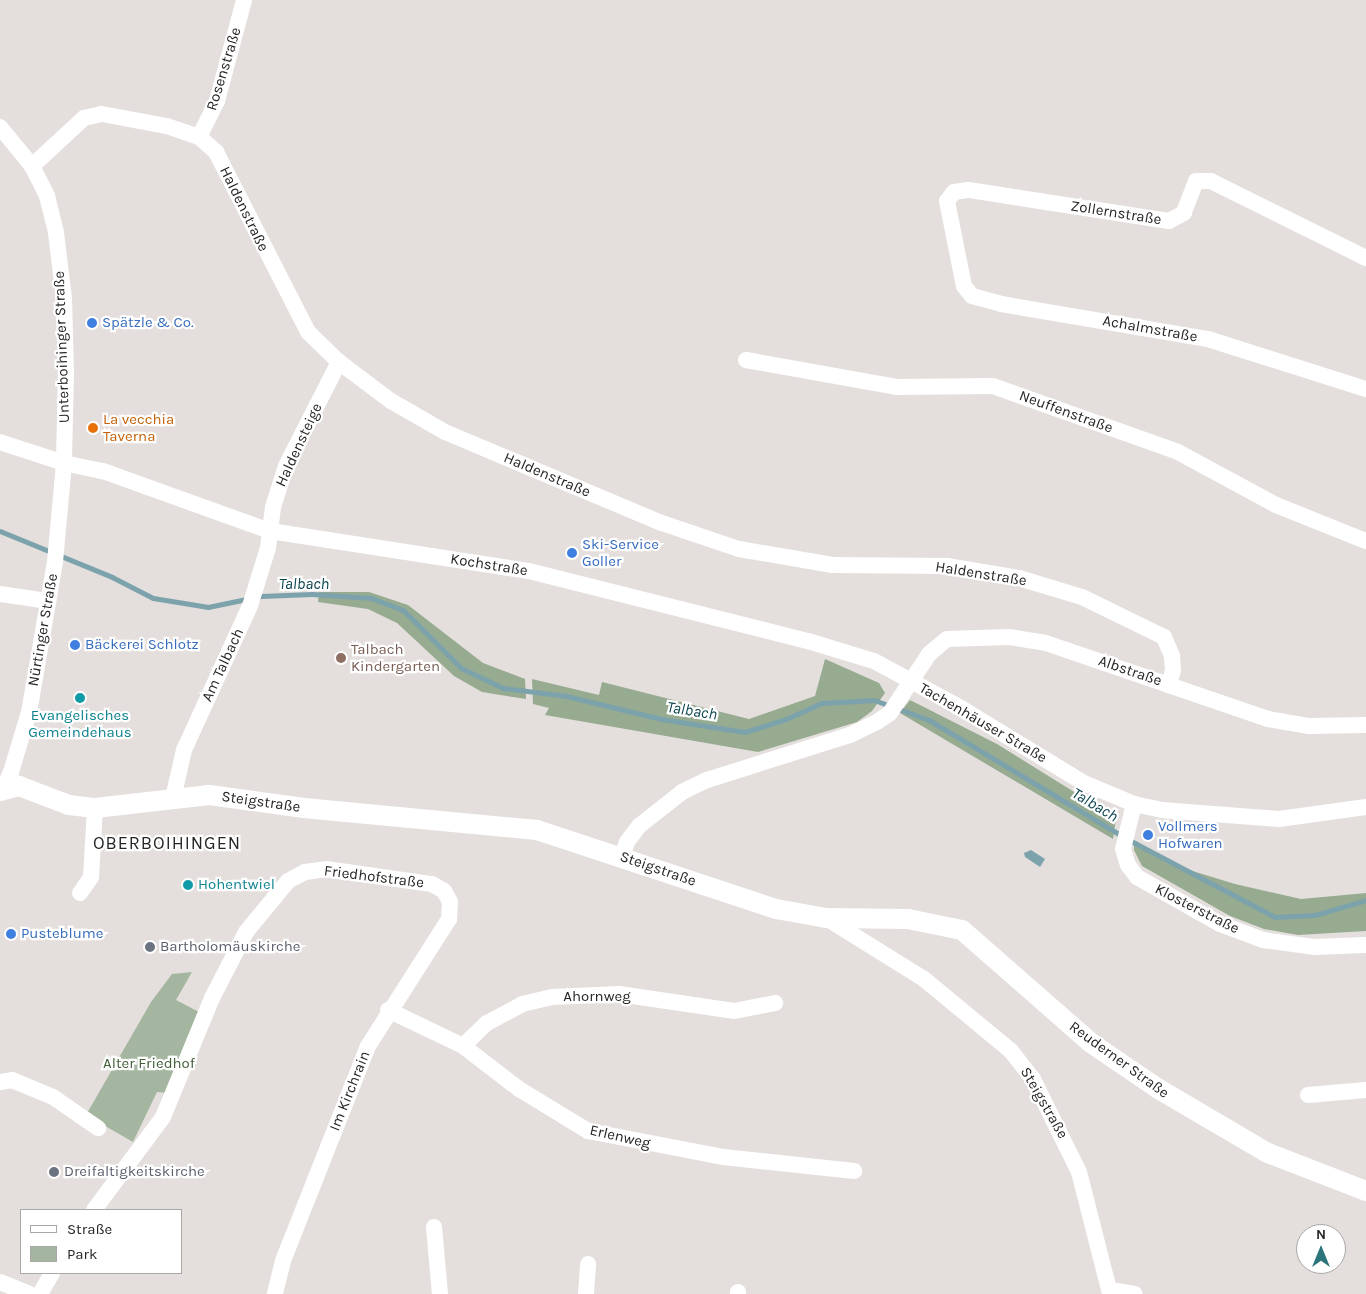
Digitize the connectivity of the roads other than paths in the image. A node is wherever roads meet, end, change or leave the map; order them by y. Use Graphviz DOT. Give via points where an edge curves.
graph roads {
  1 [pos="244,0"];
  2 [pos="0,127"];
  3 [pos="200,137"];
  4 [pos="32,166"];
  5 [pos="957,256"];
  6 [pos="1366,258"];
  7 [pos="746,360"];
  8 [pos="339,362"];
  9 [pos="1366,389"];
  10 [pos="0,442"];
  11 [pos="64,463"];
  12 [pos="270,531"];
  13 [pos="1366,541"];
  14 [pos="0,594"];
  15 [pos="48,601"];
  16 [pos="910,680"];
  17 [pos="1169,684"];
  18 [pos="1366,725"];
  19 [pos="1,790"];
  20 [pos="173,798"];
  21 [pos="95,808"];
  22 [pos="1366,808"];
  23 [pos="1132,811"];
  24 [pos="622,856"];
  25 [pos="80,893"];
  26 [pos="450,902"];
  27 [pos="826,918"];
  28 [pos="1366,945"];
  29 [pos="775,1003"];
  30 [pos="388,1010"];
  31 [pos="463,1046"];
  32 [pos="0,1082"];
  33 [pos="1366,1090"];
  34 [pos="1308,1095"];
  35 [pos="98,1128"];
  36 [pos="854,1171"];
  37 [pos="1366,1191"];
  38 [pos="95,1209"];
  39 [pos="434,1227"];
  40 [pos="588,1264"];
  41 [pos="51,1274"];
  42 [pos="0,1282"];
  43 [pos="1110,1292"];
  44 [pos="30,1294"];
  45 [pos="40,1294"];
  46 [pos="276,1294"];
  47 [pos="440,1294"];
  48 [pos="586,1294"];
  49 [pos="1135,1294"];
  1 -- 3 [label="street, Rosenstraße" via="217,101"];
  2 -- 4 [label="street, Unterboihinger Straße"];
  3 -- 4 [label="street, Haldenstraße" via="167,126 102,114 84,118"];
  3 -- 8 [label="street, Haldenstraße" via="216,152 308,332"];
  4 -- 11 [label="street, Unterboihinger Straße" via="50,205 64,298"];
  5 -- 6 [label="street, Zollernstraße" via="947,207 954,192 968,190 1169,221 1184,213 1196,181 1202,180 1211,181"];
  5 -- 9 [label="street, Achalmstraße" via="964,286 972,296 1001,304 1208,339"];
  7 -- 13 [label="street, Neuffenstraße" via="898,387 993,386 1178,452 1276,505"];
  8 -- 12 [label="street, Haldensteige" via="286,466 273,507"];
  8 -- 17 [label="street, Haldenstraße" via="390,401 445,432 662,523 739,550 833,565 947,566 1019,578 1082,597 1164,637 1172,656"];
  10 -- 11 [label="street, Kochstraße"];
  11 -- 12 [label="street, Kochstraße" via="104,472"];
  11 -- 15 [label="street, Nürtinger Straße" via="58,538"];
  12 -- 16 [label="street, Kochstraße" via="529,571 808,641 874,661"];
  12 -- 20 [label="street, Am Talbach" via="250,606 184,750"];
  14 -- 15 [label="street"];
  15 -- 19 [label="street, Nürtinger Straße" via="28,712"];
  16 -- 17 [label="street, Albstraße" via="929,654 947,639 978,636 1046,643"];
  16 -- 23 [label="street, Tachenhäuser Straße"];
  16 -- 24 [label="street, Tachenhäuser Straße" via="890,713 877,722 850,735 707,780 682,792 639,826 627,842"];
  17 -- 18 [label="street, Albstraße" via="1268,719 1309,726"];
  19 -- 21 [label="street, Steigstraße" via="25,787 69,805"];
  20 -- 21 [label="street, Steigstraße"];
  20 -- 24 [label="street, Steigstraße" via="209,795 304,808 537,830"];
  21 -- 25 [label="street" via="91,877"];
  22 -- 23 [label="street, Tachenhäuser Straße" via="1279,819 1162,810"];
  23 -- 28 [label="street, Klosterstraße" via="1123,849 1128,865 1137,877 1220,924 1284,945"];
  24 -- 27 [label="street, Steigstraße" via="776,909"];
  26 -- 30 [label="street, Im Kirchrain" via="449,919 437,941"];
  26 -- 38 [label="street, Friedhofstraße" via="444,891 409,879 326,869 305,872 288,881 246,932 212,998 163,1117"];
  27 -- 37 [label="street, Reuderner Straße" via="908,919 962,930 1091,1043 1157,1088 1268,1153"];
  27 -- 43 [label="street, Steigstraße" via="924,979 1011,1051 1041,1093 1079,1172"];
  29 -- 31 [label="street, Ahornweg" via="734,1011 619,994 552,997 522,1004 487,1022"];
  30 -- 31 [label="street, Erlenweg"];
  30 -- 46 [label="street, Im Kirchrain" via="368,1046 311,1188 283,1262"];
  31 -- 36 [label="street, Erlenweg" via="526,1094 588,1132 723,1157"];
  32 -- 35 [label="street" via="12,1080 53,1097"];
  33 -- 34 [label="street"];
  39 -- 47 [label="street"];
  40 -- 48 [label="street"];
  41 -- 45 [label="street"];
  42 -- 44 [label="street"];
  43 -- 49 [label="street"];
}
